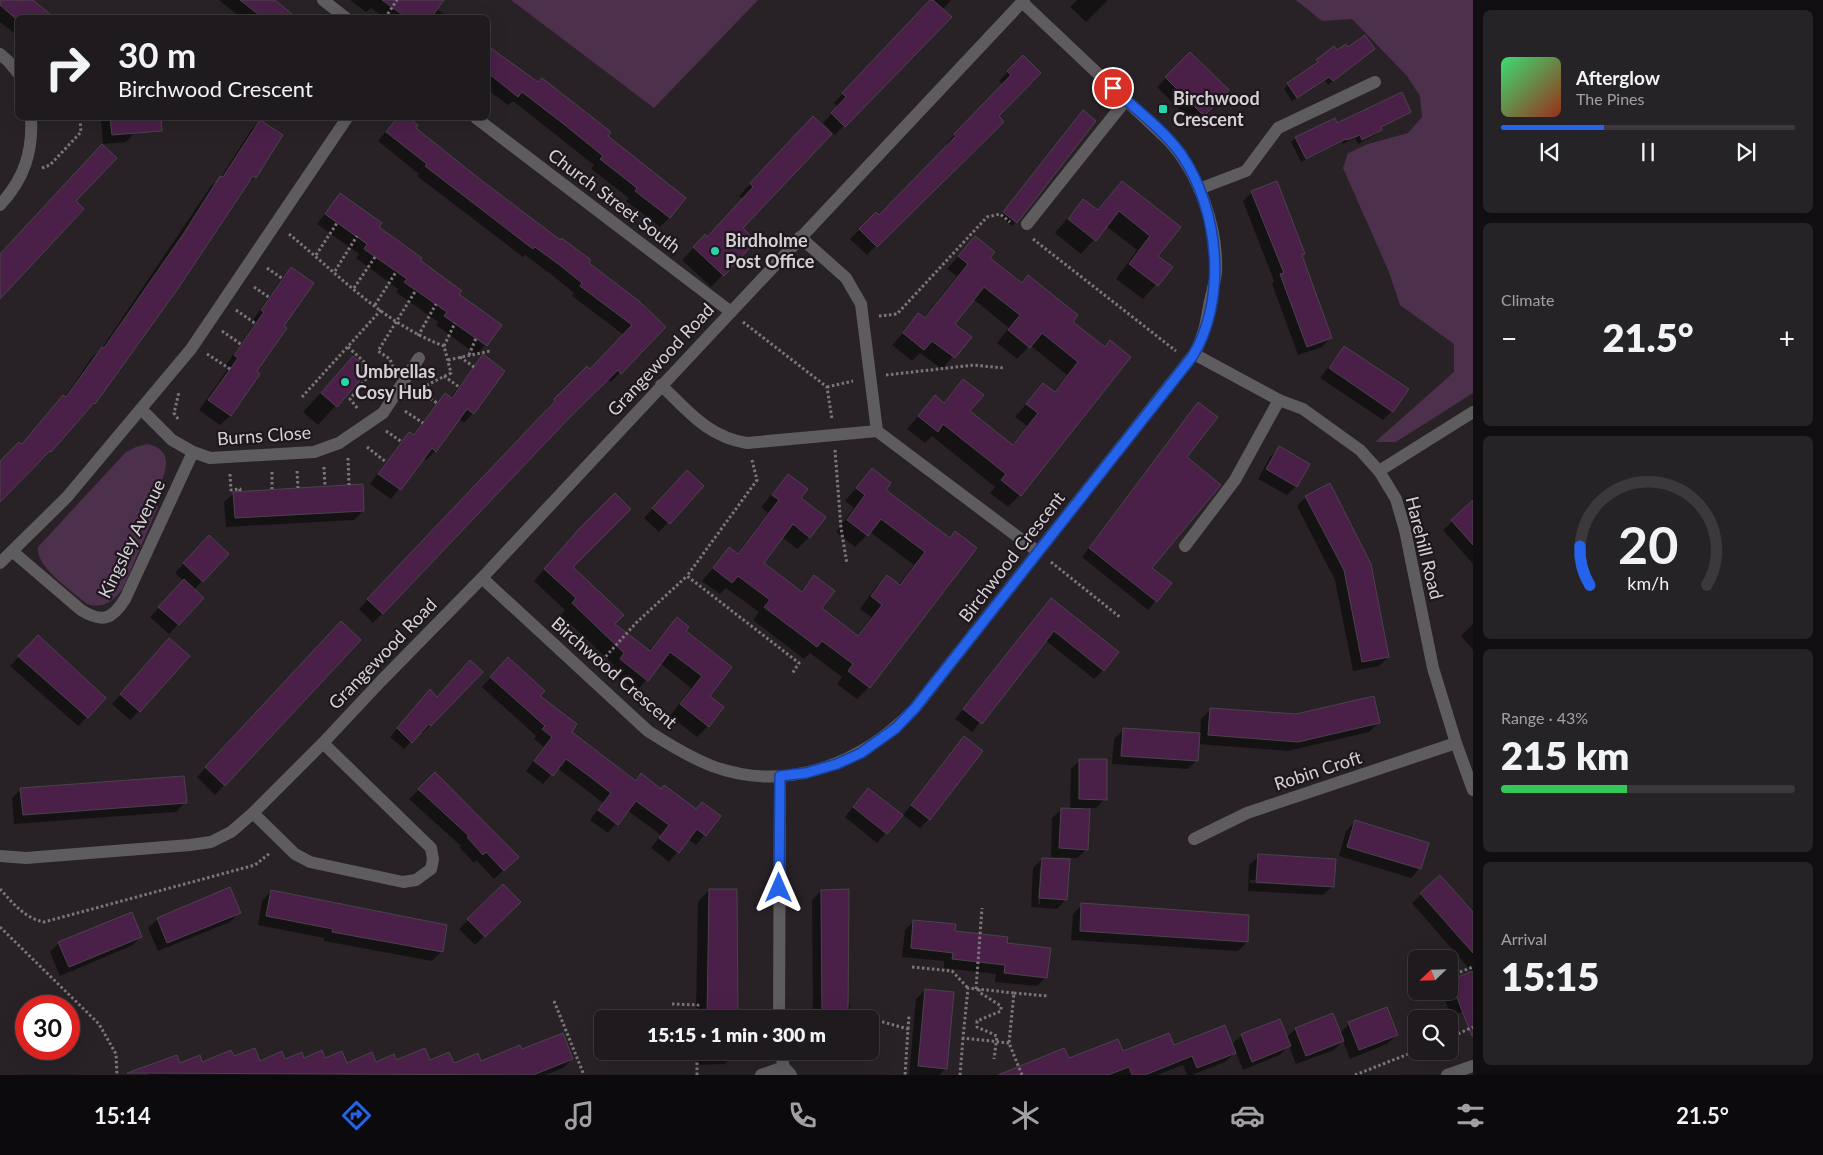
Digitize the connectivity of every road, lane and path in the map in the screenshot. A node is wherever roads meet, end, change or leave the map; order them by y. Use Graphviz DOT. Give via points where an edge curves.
graph roads {
  1 [pos="323,0"];
  2 [pos="397,0"];
  3 [pos="1023,1"];
  4 [pos="342,15"];
  5 [pos="386,15"];
  6 [pos="0,54"];
  7 [pos="15,70"];
  8 [pos="1375,82"];
  9 [pos="1126,100"];
  10 [pos="31,120"];
  11 [pos="80,120"];
  12 [pos="346,120"];
  13 [pos="479,120"];
  14 [pos="20,177"];
  15 [pos="1199,189"];
  16 [pos="0,205"];
  17 [pos="337,223"];
  18 [pos="277,224"];
  19 [pos="1024,229"];
  20 [pos="289,234"];
  21 [pos="356,236"];
  22 [pos="800,237"];
  23 [pos="284,240"];
  24 [pos="316,256"];
  25 [pos="375,256"];
  26 [pos="270,260"];
  27 [pos="265,267"];
  28 [pos="335,271"];
  29 [pos="396,272"];
  30 [pos="261,273"];
  31 [pos="283,279"];
  32 [pos="257,280"];
  33 [pos="252,286"];
  34 [pos="354,288"];
  35 [pos="416,290"];
  36 [pos="247,294"];
  37 [pos="270,298"];
  38 [pos="241,302"];
  39 [pos="436,304"];
  40 [pos="375,305"];
  41 [pos="235,310"];
  42 [pos="381,310"];
  43 [pos="731,312"];
  44 [pos="230,317"];
  45 [pos="864,318"];
  46 [pos="397,323"];
  47 [pos="455,323"];
  48 [pos="226,324"];
  49 [pos="256,324"];
  50 [pos="221,330"];
  51 [pos="418,336"];
  52 [pos="216,338"];
  53 [pos="476,338"];
  54 [pos="210,345"];
  55 [pos="242,345"];
  56 [pos="348,346"];
  57 [pos="444,346"];
  58 [pos="490,351"];
  59 [pos="205,352"];
  60 [pos="469,355"];
  61 [pos="460,357"];
  62 [pos="1191,357"];
  63 [pos="419,358"];
  64 [pos="200,360"];
  65 [pos="448,360"];
  66 [pos="474,367"];
  67 [pos="1004,368"];
  68 [pos="230,369"];
  69 [pos="394,371"];
  70 [pos="444,376"];
  71 [pos="870,377"];
  72 [pos="661,385"];
  73 [pos="460,387"];
  74 [pos="827,387"];
  75 [pos="180,388"];
  76 [pos="418,390"];
  77 [pos="302,397"];
  78 [pos="1279,400"];
  79 [pos="437,403"];
  80 [pos="142,410"];
  81 [pos="403,410"];
  82 [pos="1473,412"];
  83 [pos="364,415"];
  84 [pos="423,424"];
  85 [pos="182,426"];
  86 [pos="385,430"];
  87 [pos="877,431"];
  88 [pos="834,434"];
  89 [pos="402,442"];
  90 [pos="747,443"];
  91 [pos="367,447"];
  92 [pos="193,452"];
  93 [pos="348,457"];
  94 [pos="386,462"];
  95 [pos="324,465"];
  96 [pos="297,466"];
  97 [pos="271,468"];
  98 [pos="230,471"];
  99 [pos="1379,471"];
  100 [pos="349,485"];
  101 [pos="326,486"];
  102 [pos="298,488"];
  103 [pos="272,489"];
  104 [pos="240,491"];
  105 [pos="1185,546"];
  106 [pos="12,551"];
  107 [pos="1038,552"];
  108 [pos="0,563"];
  109 [pos="847,564"];
  110 [pos="687,576"];
  111 [pos="482,578"];
  112 [pos="1121,618"];
  113 [pos="792,674"];
  114 [pos="589,676"];
  115 [pos="1456,743"];
  116 [pos="323,744"];
  117 [pos="780,776"];
  118 [pos="1473,790"];
  119 [pos="253,813"];
  120 [pos="1194,839"];
  121 [pos="284,843"];
  122 [pos="0,856"];
  123 [pos="0,889"];
  124 [pos="982,908"];
  125 [pos="0,927"];
  126 [pos="912,967"];
  127 [pos="1473,967"];
  128 [pos="1460,972"];
  129 [pos="968,988"];
  130 [pos="978,989"];
  131 [pos="1014,993"];
  132 [pos="1048,996"];
  133 [pos="554,1001"];
  134 [pos="672,1004"];
  135 [pos="698,1010"];
  136 [pos="779,1010"];
  137 [pos="909,1016"];
  138 [pos="879,1021"];
  139 [pos="1473,1027"];
  140 [pos="908,1029"];
  141 [pos="1458,1034"];
  142 [pos="963,1038"];
  143 [pos="998,1041"];
  144 [pos="1010,1042"];
  145 [pos="1408,1054"];
  146 [pos="994,1059"];
  147 [pos="697,1060"];
  148 [pos="1473,1066"];
  149 [pos="787,1071"];
  150 [pos="118,1075"];
  151 [pos="584,1075"];
  152 [pos="696,1075"];
  153 [pos="761,1075"];
  154 [pos="905,1075"];
  155 [pos="960,1075"];
  156 [pos="1022,1075"];
  157 [pos="1355,1075"];
  158 [pos="1447,1075"];
  1 -- 4 [label="street"];
  2 -- 5 [label="path"];
  3 -- 9 [label="street, Birchwood Crescent"];
  3 -- 22 [label="street, Grangewood Road"];
  6 -- 7 [label="street"];
  8 -- 15 [label="street" via="1278,128 1246,171"];
  9 -- 15 [label="street, Birchwood Crescent" via="1180,152"];
  9 -- 19 [label="street"];
  10 -- 14 [label="street" via="30,152"];
  11 -- 14 [label="path" via="81,132 50,165"];
  12 -- 18 [label="street"];
  13 -- 43 [label="street, Church Street South"];
  14 -- 16 [label="street"];
  15 -- 62 [label="street, Birchwood Crescent" via="1212,233 1216,272 1202,340"];
  17 -- 24 [label="path"];
  18 -- 20 [label="path"];
  18 -- 80 [label="street" via="191,349"];
  19 -- 45 [label="path" via="1000,214 987,217 897,314"];
  19 -- 62 [label="path"];
  20 -- 23 [label="path"];
  20 -- 24 [label="path"];
  21 -- 28 [label="path"];
  22 -- 43 [label="street, Grangewood Road"];
  22 -- 45 [label="street" via="846,278 861,304"];
  24 -- 28 [label="path"];
  25 -- 34 [label="path"];
  26 -- 27 [label="path"];
  27 -- 30 [label="path"];
  27 -- 31 [label="path"];
  28 -- 34 [label="path"];
  29 -- 40 [label="path"];
  32 -- 33 [label="path"];
  33 -- 36 [label="path"];
  33 -- 37 [label="path"];
  34 -- 40 [label="path"];
  35 -- 46 [label="path"];
  38 -- 41 [label="path"];
  39 -- 51 [label="path"];
  40 -- 42 [label="path"];
  41 -- 44 [label="path"];
  41 -- 49 [label="path"];
  42 -- 46 [label="path"];
  42 -- 56 [label="path"];
  43 -- 72 [label="street, Grangewood Road"];
  43 -- 74 [label="path"];
  45 -- 71 [label="street"];
  46 -- 69 [label="path" via="378,350 390,359"];
  47 -- 57 [label="path"];
  48 -- 50 [label="path"];
  50 -- 52 [label="path"];
  50 -- 55 [label="path"];
  53 -- 60 [label="path"];
  54 -- 59 [label="path"];
  56 -- 77 [label="path"];
  56 -- 83 [label="path" via="373,370 350,399"];
  58 -- 60 [label="path"];
  59 -- 64 [label="path"];
  59 -- 68 [label="path"];
  60 -- 61 [label="path"];
  61 -- 65 [label="path"];
  61 -- 66 [label="path"];
  62 -- 78 [label="street, Harehill Road"];
  62 -- 107 [label="street, Birchwood Crescent"];
  63 -- 92 [label="street, Burns Close" via="383,413 339,444 314,452 210,458"];
  67 -- 71 [label="path" via="974,365"];
  70 -- 73 [label="path"];
  71 -- 74 [label="path"];
  71 -- 87 [label="street"];
  72 -- 90 [label="street" via="714,434"];
  72 -- 111 [label="street, Grangewood Road"];
  74 -- 88 [label="path"];
  75 -- 85 [label="path" via="174,413"];
  76 -- 79 [label="path"];
  78 -- 99 [label="street, Harehill Road" via="1334,429"];
  78 -- 105 [label="street" via="1235,480"];
  80 -- 92 [label="street" via="172,440"];
  80 -- 106 [label="street" via="67,497"];
  81 -- 84 [label="path"];
  82 -- 99 [label="street"];
  86 -- 89 [label="path"];
  87 -- 88 [label="street"];
  87 -- 107 [label="street"];
  88 -- 90 [label="street"];
  88 -- 109 [label="path"];
  90 -- 110 [label="path" via="757,480"];
  91 -- 94 [label="path"];
  92 -- 106 [label="street, Kingsley Avenue" via="125,599 117,611 105,618 92,618"];
  93 -- 100 [label="path"];
  95 -- 101 [label="path"];
  96 -- 102 [label="path"];
  97 -- 103 [label="path"];
  98 -- 104 [label="path" via="231,490"];
  99 -- 115 [label="street, Harehill Road" via="1396,499 1405,530 1433,668"];
  106 -- 108 [label="street"];
  107 -- 112 [label="path"];
  107 -- 117 [label="street, Birchwood Crescent" via="896,728 861,753 837,764"];
  110 -- 113 [label="path" via="799,663"];
  110 -- 114 [label="path" via="636,622"];
  111 -- 114 [label="street, Birchwood Crescent"];
  111 -- 116 [label="street, Grangewood Road"];
  114 -- 117 [label="street, Birchwood Crescent" via="648,731 675,748 712,766 744,774"];
  115 -- 118 [label="street, Harehill Road"];
  115 -- 120 [label="street, Robin Croft" via="1247,813"];
  116 -- 119 [label="street, Grangewood Road"];
  116 -- 121 [label="street" via="430,848 431,869 416,880 402,882 310,862"];
  117 -- 136 [label="street"];
  119 -- 121 [label="street"];
  119 -- 122 [label="street, Grangewood Road" via="231,832 212,842 190,846 26,858"];
  121 -- 123 [label="path" via="255,864 44,922 26,916"];
  124 -- 130 [label="path"];
  125 -- 150 [label="path" via="100,1024 116,1054"];
  126 -- 129 [label="path" via="952,971"];
  127 -- 128 [label="path"];
  129 -- 130 [label="path"];
  129 -- 142 [label="path"];
  130 -- 131 [label="path"];
  130 -- 143 [label="path" via="1001,1006 1001,1011 977,1021 978,1027 997,1036"];
  131 -- 132 [label="path"];
  131 -- 144 [label="path"];
  133 -- 151 [label="path"];
  134 -- 135 [label="path" via="698,1004"];
  137 -- 140 [label="path"];
  138 -- 140 [label="path"];
  139 -- 141 [label="path"];
  140 -- 154 [label="path"];
  142 -- 143 [label="path"];
  142 -- 155 [label="path"];
  143 -- 144 [label="path"];
  143 -- 146 [label="path"];
  144 -- 156 [label="path"];
  145 -- 157 [label="path"];
  147 -- 152 [label="path"];
  148 -- 158 [label="street"];
  149 -- 153 [label="street"];
}
